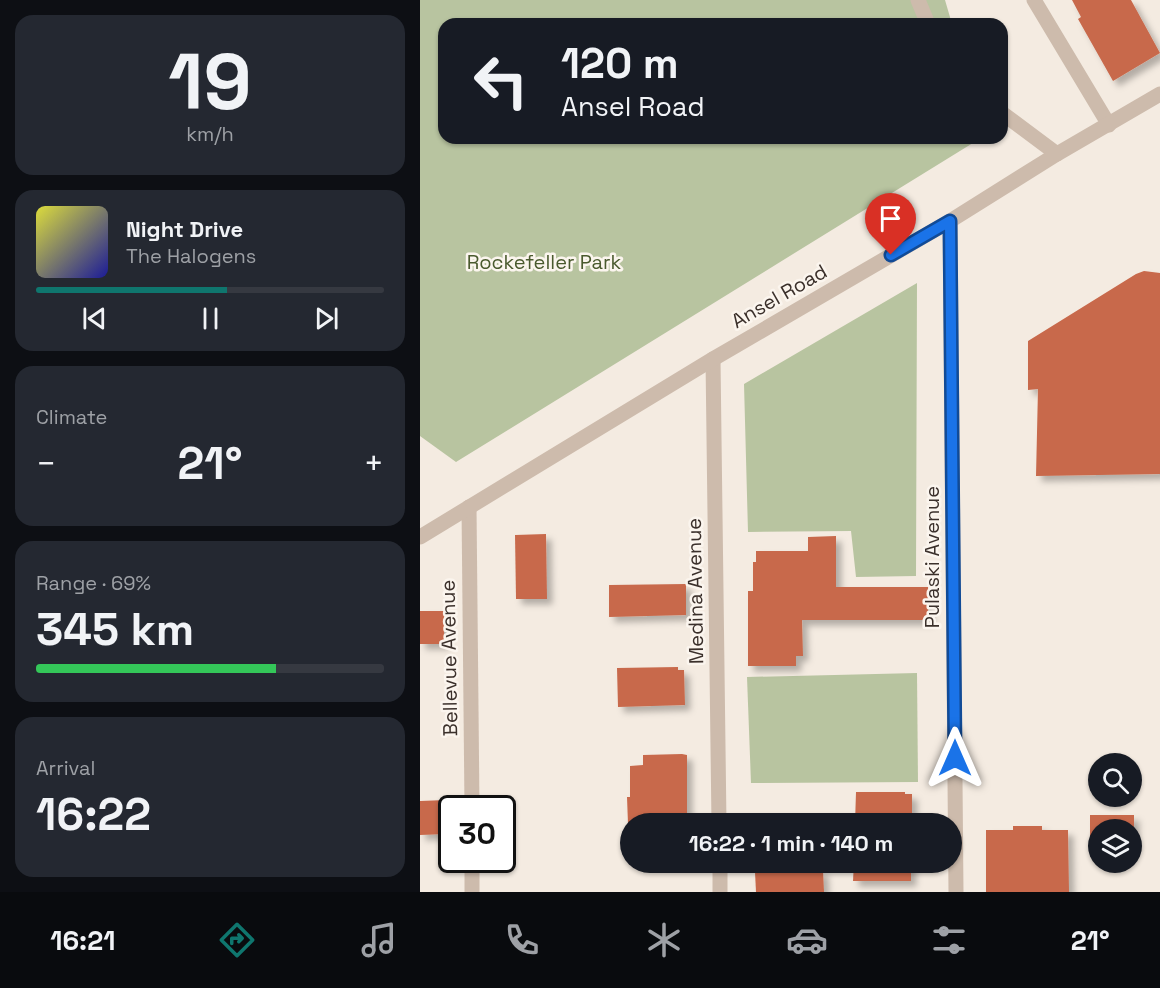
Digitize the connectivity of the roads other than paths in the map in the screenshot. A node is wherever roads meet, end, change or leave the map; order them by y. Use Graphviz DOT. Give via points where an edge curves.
graph roads {
  1 [pos="918,0"];
  2 [pos="1034,0"];
  3 [pos="926,18"];
  4 [pos="1160,94"];
  5 [pos="1008,117"];
  6 [pos="1109,124"];
  7 [pos="1057,154"];
  8 [pos="950,221"];
  9 [pos="713,359"];
  10 [pos="469,507"];
  11 [pos="420,537"];
  12 [pos="471,795"];
  13 [pos="719,813"];
  14 [pos="472,873"];
  15 [pos="720,873"];
  16 [pos="472,892"];
  17 [pos="720,892"];
  18 [pos="956,892"];
  1 -- 3 [label="street"];
  2 -- 6 [label="street"];
  4 -- 6 [label="street, Ansel Road"];
  5 -- 7 [label="street"];
  6 -- 7 [label="street, Ansel Road"];
  7 -- 8 [label="street, Ansel Road"];
  8 -- 9 [label="street, Ansel Road"];
  8 -- 18 [label="street, Pulaski Avenue"];
  9 -- 10 [label="street, Ansel Road"];
  9 -- 13 [label="street, Medina Avenue"];
  10 -- 11 [label="street, Ansel Road"];
  10 -- 12 [label="street, Bellevue Avenue"];
  14 -- 16 [label="street"];
  15 -- 17 [label="street"];
}
